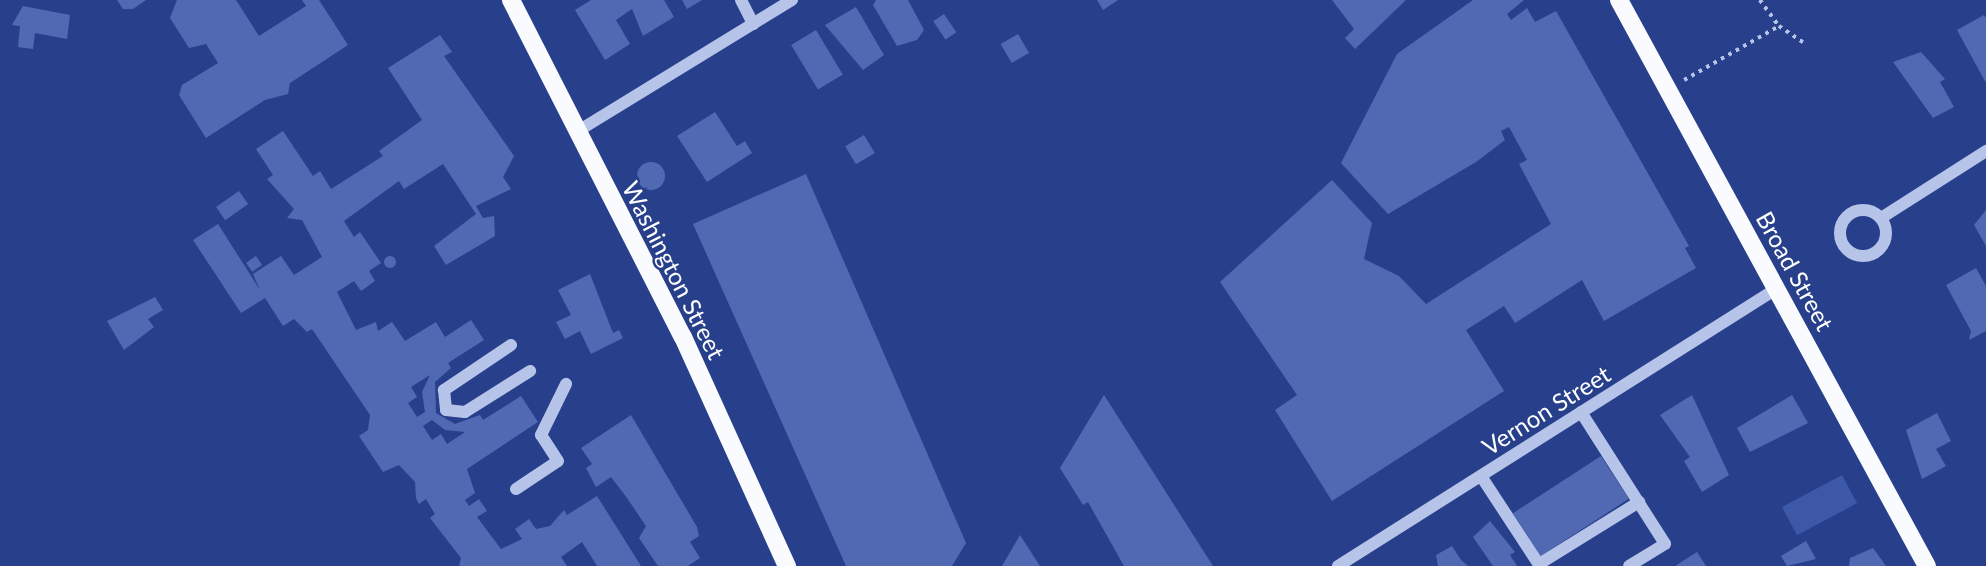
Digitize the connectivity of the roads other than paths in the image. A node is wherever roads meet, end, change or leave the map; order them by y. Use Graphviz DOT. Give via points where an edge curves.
graph roads {
  1 [pos="511,0"];
  2 [pos="741,0"];
  3 [pos="792,0"];
  4 [pos="1619,0"];
  5 [pos="753,24"];
  6 [pos="578,131"];
  7 [pos="1986,151"];
  8 [pos="1881,218"];
  9 [pos="1776,289"];
  10 [pos="511,345"];
  11 [pos="530,371"];
  12 [pos="566,384"];
  13 [pos="1581,412"];
  14 [pos="1481,476"];
  15 [pos="516,489"];
  16 [pos="1639,502"];
  17 [pos="1539,565"];
  18 [pos="787,566"];
  19 [pos="1338,566"];
  20 [pos="1629,566"];
  21 [pos="1927,566"];
  1 -- 6 [label="main road, Washington Street"];
  2 -- 5 [label="street"];
  3 -- 5 [label="street"];
  4 -- 9 [label="main road, Broad Street"];
  5 -- 6 [label="street"];
  6 -- 18 [label="main road, Washington Street" via="683,337"];
  7 -- 8 [label="street"];
  9 -- 13 [label="street, Vernon Street"];
  9 -- 21 [label="main road, Broad Street"];
  10 -- 11 [label="street" via="444,390 446,410 465,412"];
  12 -- 15 [label="street" via="541,435 558,461"];
  13 -- 14 [label="street, Vernon Street"];
  13 -- 16 [label="street"];
  14 -- 17 [label="street"];
  14 -- 19 [label="street, Vernon Street"];
  16 -- 17 [label="street"];
  16 -- 20 [label="street" via="1665,544"];
}
